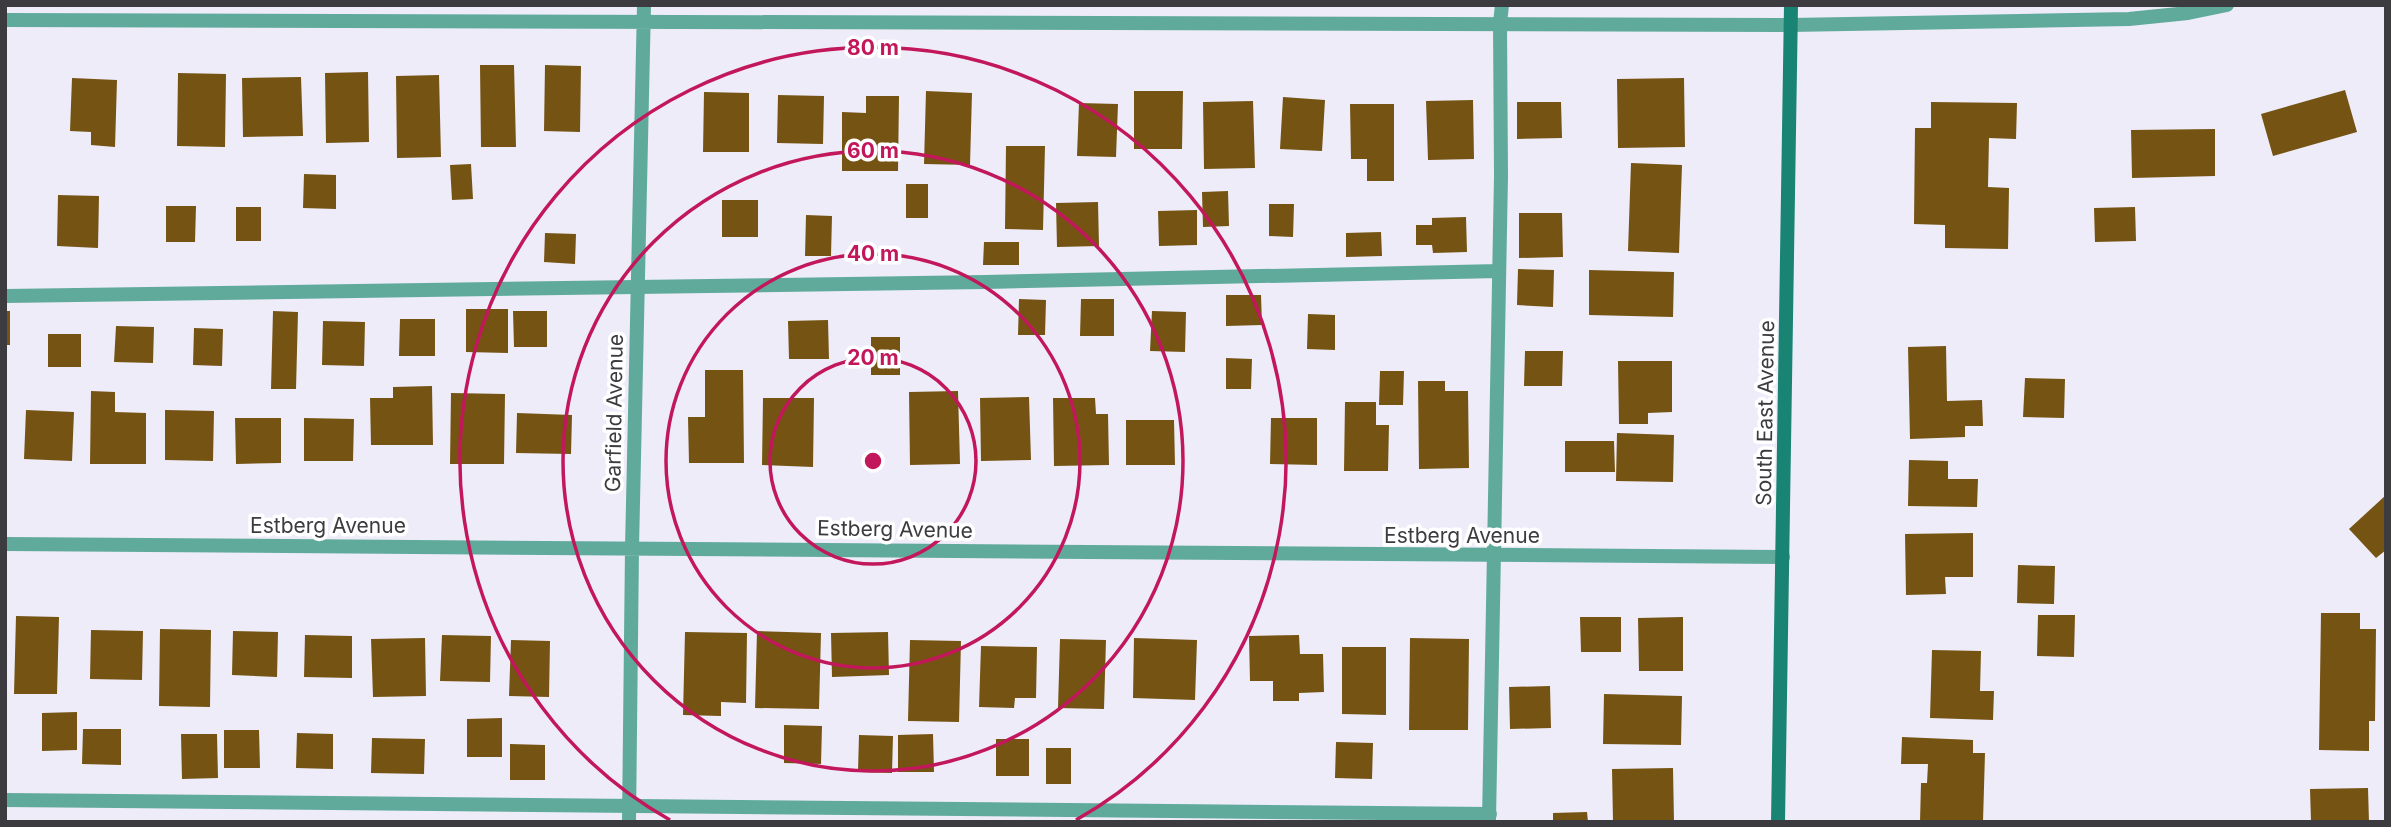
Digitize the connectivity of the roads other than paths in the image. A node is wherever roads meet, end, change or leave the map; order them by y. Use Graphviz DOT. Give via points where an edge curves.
graph roads {
  1 [pos="644,5"];
  2 [pos="1502,5"];
  3 [pos="1791,5"];
  4 [pos="2227,5"];
  5 [pos="5,20"];
  6 [pos="644,22"];
  7 [pos="1500,23"];
  8 [pos="1790,25"];
  9 [pos="1499,271"];
  10 [pos="638,286"];
  11 [pos="5,296"];
  12 [pos="5,544"];
  13 [pos="632,548"];
  14 [pos="1493,556"];
  15 [pos="1783,557"];
  16 [pos="5,800"];
  17 [pos="629,804"];
  18 [pos="1490,818"];
  19 [pos="629,822"];
  20 [pos="1778,822"];
  1 -- 6 [label="street, Garfield Avenue"];
  2 -- 7 [label="street"];
  3 -- 8 [label="main road, South East Avenue"];
  4 -- 8 [label="street" via="2129,19"];
  5 -- 6 [label="street"];
  6 -- 7 [label="street"];
  6 -- 10 [label="street, Garfield Avenue"];
  7 -- 8 [label="street"];
  7 -- 9 [label="street"];
  8 -- 15 [label="main road, South East Avenue"];
  9 -- 10 [label="street"];
  9 -- 14 [label="street"];
  10 -- 11 [label="street"];
  10 -- 13 [label="street, Garfield Avenue"];
  12 -- 13 [label="street, Estberg Avenue"];
  13 -- 14 [label="street, Estberg Avenue"];
  13 -- 17 [label="street, Garfield Avenue"];
  14 -- 15 [label="street, Estberg Avenue"];
  14 -- 18 [label="street"];
  15 -- 20 [label="main road, South East Avenue"];
  16 -- 17 [label="street"];
  17 -- 18 [label="street"];
  17 -- 19 [label="street, Garfield Avenue"];
}
